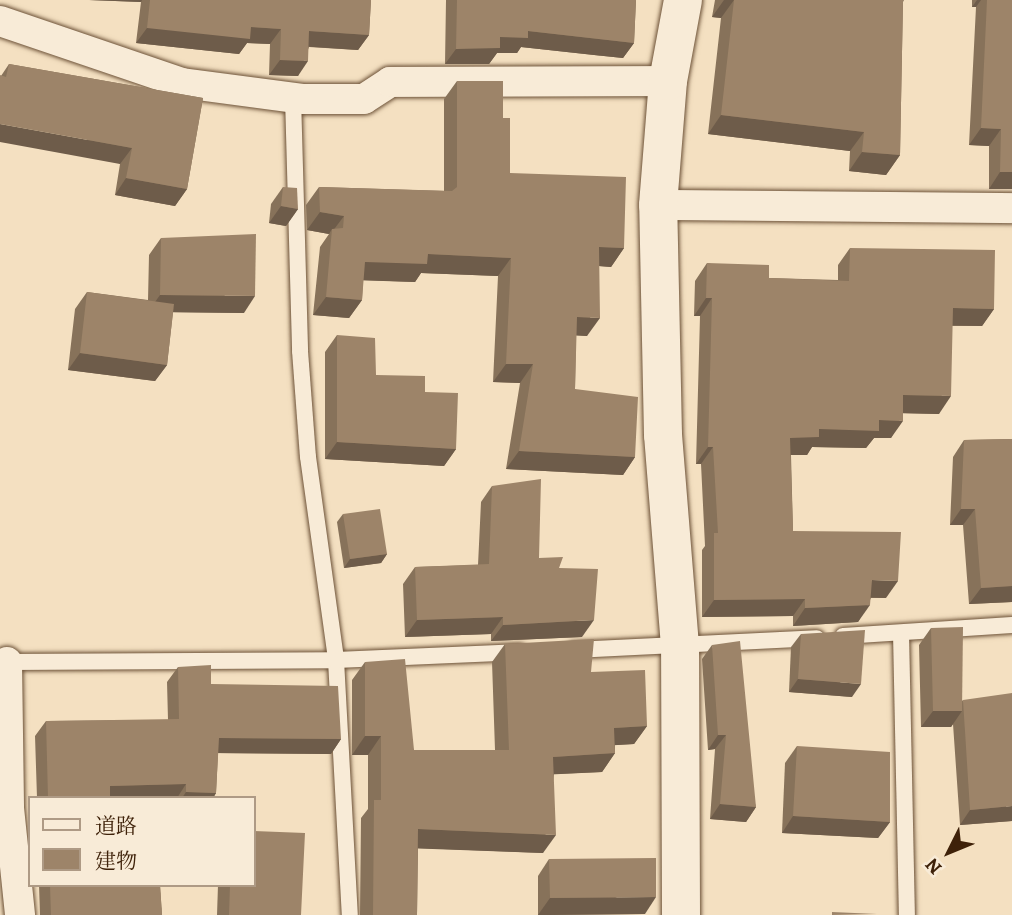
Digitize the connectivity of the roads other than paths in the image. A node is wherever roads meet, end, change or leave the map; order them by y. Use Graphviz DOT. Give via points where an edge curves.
graph roads {
  1 [pos="683,0"];
  2 [pos="0,21"];
  3 [pos="668,81"];
  4 [pos="293,97"];
  5 [pos="658,205"];
  6 [pos="1012,208"];
  7 [pos="1012,625"];
  8 [pos="901,633"];
  9 [pos="680,646"];
  10 [pos="336,660"];
  11 [pos="7,662"];
  12 [pos="20,915"];
  13 [pos="349,915"];
  14 [pos="681,915"];
  15 [pos="908,915"];
  1 -- 3 [label="street"];
  2 -- 4 [label="street" via="182,83"];
  3 -- 4 [label="street" via="390,82 364,99"];
  3 -- 5 [label="street"];
  4 -- 10 [label="lane" via="300,351 308,457"];
  5 -- 6 [label="street"];
  5 -- 9 [label="street" via="663,435"];
  7 -- 8 [label="lane"];
  8 -- 9 [label="lane"];
  8 -- 15 [label="lane"];
  9 -- 10 [label="lane"];
  9 -- 14 [label="street"];
  10 -- 11 [label="lane"];
  10 -- 13 [label="lane"];
  11 -- 12 [label="street" via="9,808"];
}
